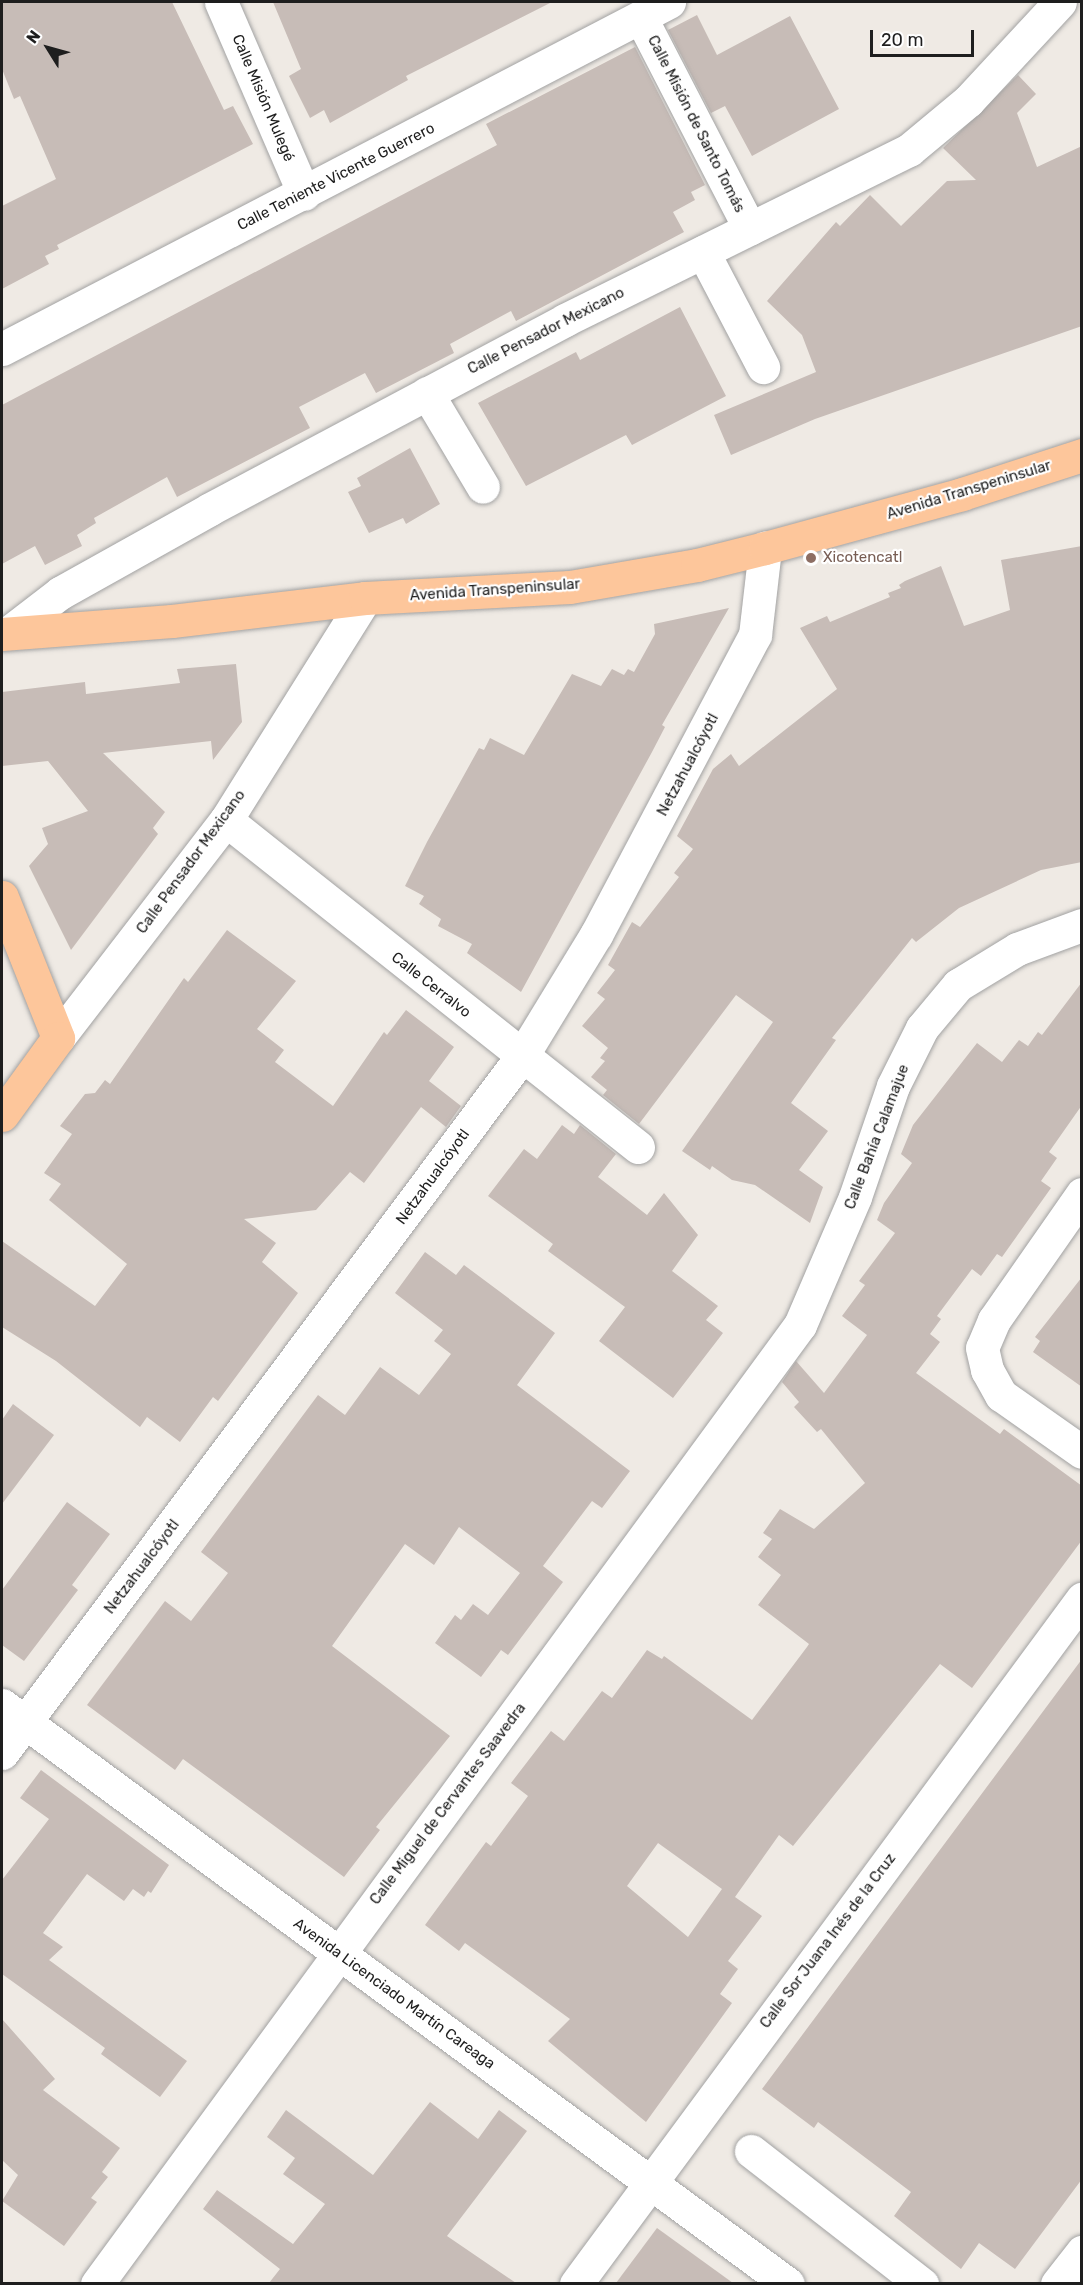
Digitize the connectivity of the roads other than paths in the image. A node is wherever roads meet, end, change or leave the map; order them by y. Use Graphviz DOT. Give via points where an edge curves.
graph roads {
  1 [pos="221,2"];
  2 [pos="669,2"];
  3 [pos="1060,2"];
  4 [pos="641,18"];
  5 [pos="304,194"];
  6 [pos="750,229"];
  7 [pos="703,252"];
  8 [pos="2,349"];
  9 [pos="763,367"];
  10 [pos="427,393"];
  11 [pos="1082,455"];
  12 [pos="1027,473"];
  13 [pos="1082,473"];
  14 [pos="483,487"];
  15 [pos="765,548"];
  16 [pos="365,598"];
  17 [pos="5,634"];
  18 [pos="226,820"];
  19 [pos="2,897"];
  20 [pos="1082,925"];
  21 [pos="57,1038"];
  22 [pos="522,1056"];
  23 [pos="2,1114"];
  24 [pos="638,1147"];
  25 [pos="1082,1194"];
  26 [pos="800,1325"];
  27 [pos="1082,1452"];
  28 [pos="1082,1599"];
  29 [pos="13,1714"];
  30 [pos="2,1753"];
  31 [pos="338,1953"];
  32 [pos="751,2151"];
  33 [pos="649,2183"];
  34 [pos="1082,2252"];
  35 [pos="97,2283"];
  36 [pos="576,2283"];
  37 [pos="788,2283"];
  38 [pos="922,2283"];
  39 [pos="1057,2283"];
  1 -- 5 [label="street, Calle Misión Mulegé"];
  2 -- 4 [label="street, Calle Teniente Vicente Guerrero"];
  3 -- 6 [label="street, Calle Pensador Mexicano" via="968,101 909,150"];
  4 -- 5 [label="street, Calle Teniente Vicente Guerrero"];
  4 -- 6 [label="street, Calle Misión de Santo Tomás"];
  5 -- 8 [label="street, Calle Teniente Vicente Guerrero"];
  6 -- 7 [label="street, Calle Pensador Mexicano"];
  7 -- 9 [label="street"];
  7 -- 10 [label="street, Calle Pensador Mexicano"];
  10 -- 14 [label="street"];
  10 -- 17 [label="street, Calle Pensador Mexicano" via="123,555 60,593"];
  11 -- 12 [label="main road, Avenida Transpeninsular"];
  12 -- 13 [label="main road"];
  12 -- 15 [label="main road, Avenida Transpeninsular"];
  15 -- 16 [label="main road, Avenida Transpeninsular" via="697,565 570,587"];
  15 -- 22 [label="street, Netzahualcóyotl" via="754,635 596,935"];
  16 -- 17 [label="main road, Avenida Transpeninsular" via="172,621"];
  16 -- 18 [label="street, Calle Pensador Mexicano"];
  18 -- 21 [label="street, Calle Pensador Mexicano"];
  18 -- 22 [label="street, Calle Cerralvo"];
  19 -- 21 [label="main road"];
  20 -- 26 [label="street, Calle Bahía Calamajue" via="1017,949 958,985 922,1028 893,1086 855,1197"];
  21 -- 23 [label="main road, Calle Pensador Mexicano"];
  22 -- 24 [label="street, Calle Cerralvo"];
  22 -- 29 [label="street, Netzahualcóyotl" via="313,1341"];
  25 -- 27 [label="street" via="994,1320 982,1348 987,1370 1001,1395"];
  26 -- 31 [label="street, Calle Miguel de Cervantes Saavedra"];
  28 -- 33 [label="street, Calle Sor Juana Inés de la Cruz"];
  29 -- 30 [label="street, Netzahualcóyotl"];
  29 -- 31 [label="street, Avenida Licenciado Martín Careaga"];
  31 -- 33 [label="street, Avenida Licenciado Martín Careaga"];
  31 -- 35 [label="street, Calle Miguel de Cervantes Saavedra"];
  32 -- 38 [label="street"];
  33 -- 36 [label="street, Calle Sor Juana Inés de la Cruz"];
  33 -- 37 [label="street, Avenida Licenciado Martín Careaga"];
  34 -- 39 [label="street"];
}
